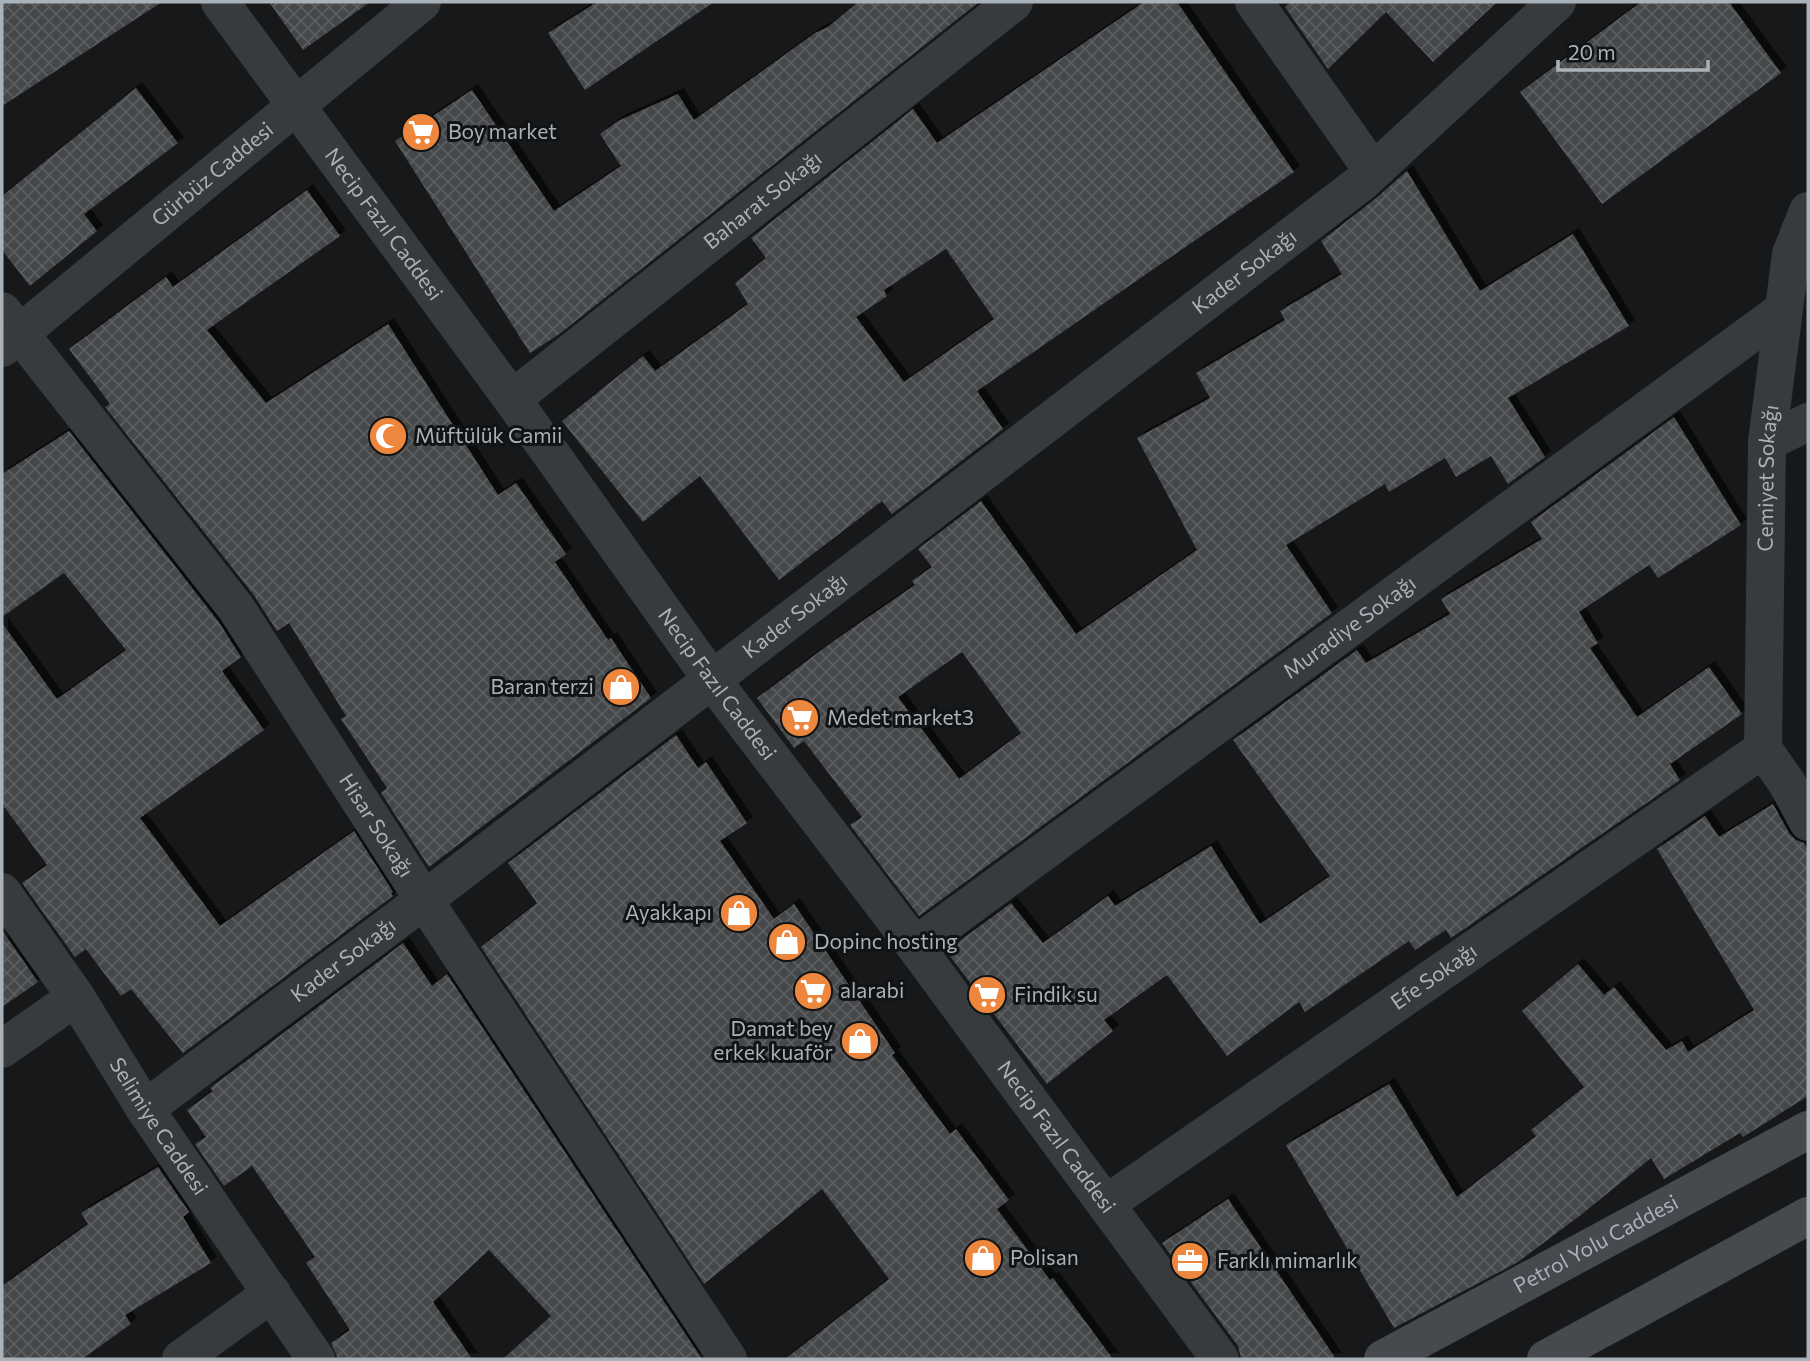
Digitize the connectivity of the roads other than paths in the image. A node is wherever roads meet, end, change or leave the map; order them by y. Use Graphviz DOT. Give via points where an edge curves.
graph roads {
  1 [pos="220,2"];
  2 [pos="422,2"];
  3 [pos="1014,2"];
  4 [pos="1254,2"];
  5 [pos="1557,2"];
  6 [pos="296,106"];
  7 [pos="1373,171"];
  8 [pos="1808,211"];
  9 [pos="1783,310"];
  10 [pos="8,331"];
  11 [pos="512,400"];
  12 [pos="1808,422"];
  13 [pos="1767,442"];
  14 [pos="712,680"];
  15 [pos="1763,749"];
  16 [pos="1797,776"];
  17 [pos="1808,822"];
  18 [pos="2,892"];
  19 [pos="424,900"];
  20 [pos="915,946"];
  21 [pos="76,997"];
  22 [pos="2,1049"];
  23 [pos="145,1109"];
  24 [pos="1808,1130"];
  25 [pos="1105,1204"];
  26 [pos="1808,1216"];
  27 [pos="272,1293"];
  28 [pos="181,1359"];
  29 [pos="316,1359"];
  30 [pos="728,1359"];
  31 [pos="1220,1359"];
  32 [pos="1384,1359"];
  33 [pos="1546,1359"];
  1 -- 6 [label="street, Necip Fazıl Caddesi"];
  2 -- 6 [label="street, Gürbüz Caddesi"];
  3 -- 11 [label="street, Baharat Sokağı"];
  4 -- 7 [label="street"];
  5 -- 7 [label="street, Kader Sokağı"];
  6 -- 10 [label="street, Gürbüz Caddesi"];
  6 -- 11 [label="street, Necip Fazıl Caddesi"];
  7 -- 14 [label="street, Kader Sokağı"];
  8 -- 9 [label="street, Cemiyet Sokağı" via="1791,254"];
  9 -- 13 [label="street, Cemiyet Sokağı"];
  9 -- 20 [label="street, Muradiye Sokağı"];
  10 -- 19 [label="street, Hisar Sokağı" via="236,608"];
  11 -- 14 [label="street, Necip Fazıl Caddesi"];
  12 -- 13 [label="street"];
  13 -- 15 [label="street, Cemiyet Sokağı"];
  14 -- 19 [label="street, Kader Sokağı"];
  14 -- 20 [label="street, Necip Fazıl Caddesi"];
  15 -- 16 [label="street"];
  15 -- 25 [label="street, Efe Sokağı"];
  16 -- 17 [label="street"];
  18 -- 21 [label="street, Selimiye Caddesi"];
  19 -- 23 [label="street, Kader Sokağı"];
  19 -- 30 [label="street, Hisar Sokağı"];
  20 -- 25 [label="street, Necip Fazıl Caddesi"];
  21 -- 22 [label="street"];
  21 -- 23 [label="street, Selimiye Caddesi"];
  23 -- 27 [label="street, Selimiye Caddesi"];
  24 -- 32 [label="main road, Petrol Yolu Caddesi"];
  25 -- 31 [label="street, Necip Fazıl Caddesi"];
  26 -- 33 [label="main road"];
  27 -- 28 [label="street"];
  27 -- 29 [label="street, Selimiye Caddesi"];
}
